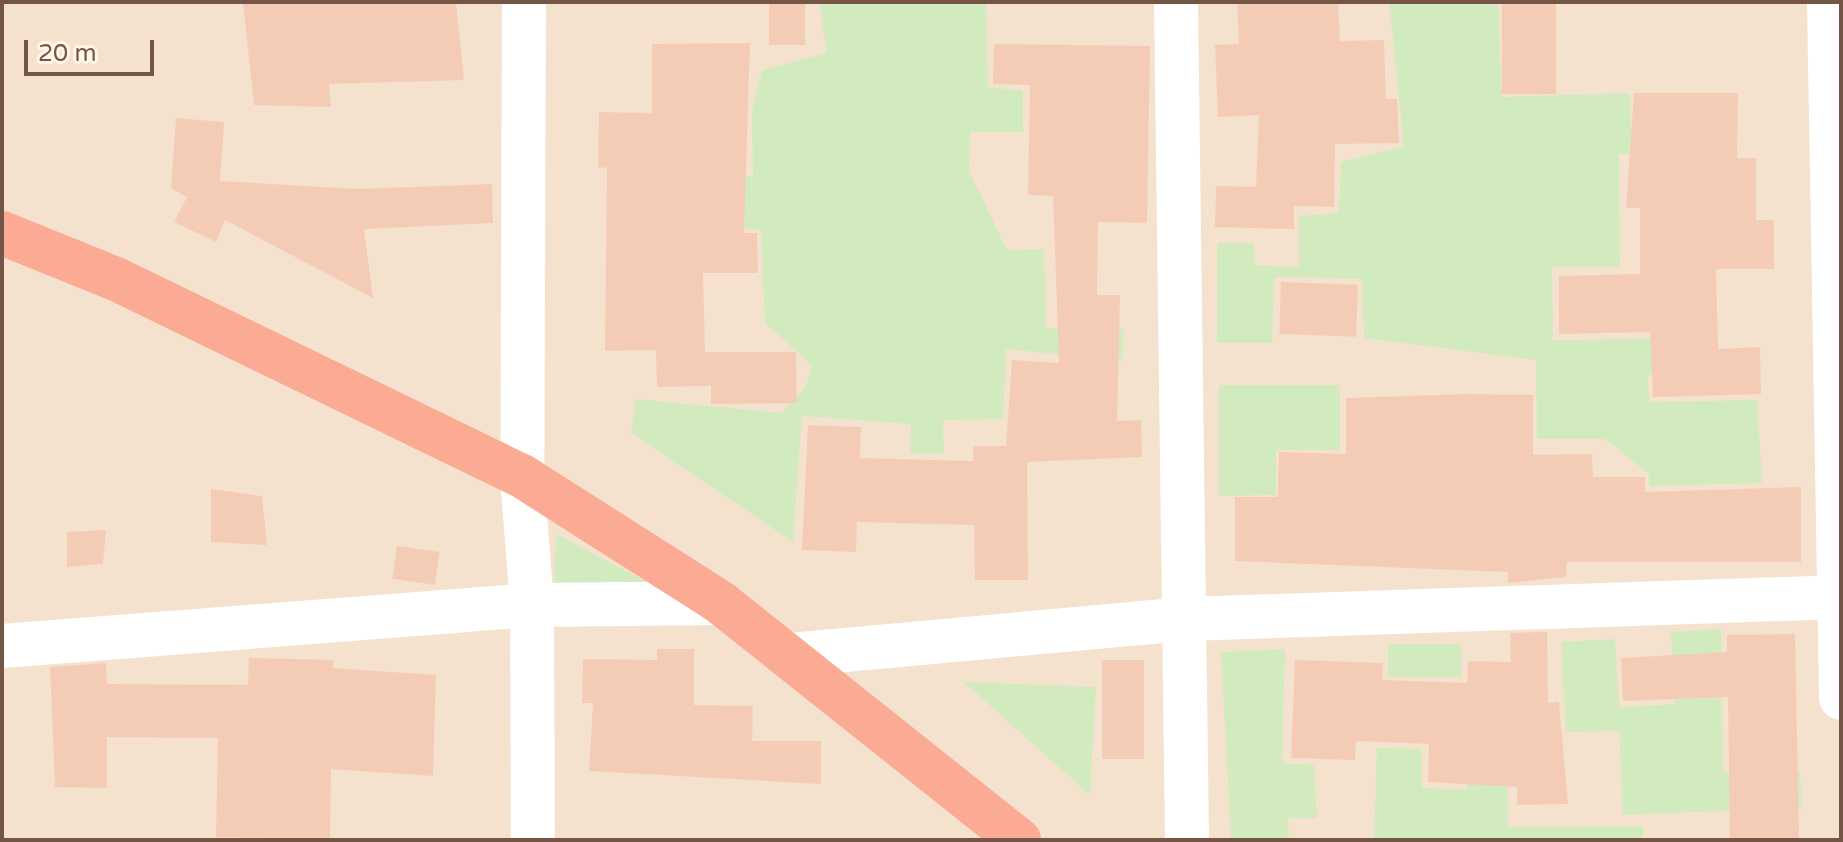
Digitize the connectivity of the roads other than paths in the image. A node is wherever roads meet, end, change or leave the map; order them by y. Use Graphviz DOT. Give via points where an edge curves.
graph roads {
  1 [pos="524,2"];
  2 [pos="1176,2"];
  3 [pos="1829,2"];
  4 [pos="2,233"];
  5 [pos="522,476"];
  6 [pos="1839,597"];
  7 [pos="721,603"];
  8 [pos="532,605"];
  9 [pos="1186,619"];
  10 [pos="2,646"];
  11 [pos="790,655"];
  12 [pos="1841,698"];
  13 [pos="533,840"];
  14 [pos="1019,840"];
  15 [pos="1187,840"];
  1 -- 5 [label="street"];
  2 -- 9 [label="street"];
  3 -- 6 [label="street"];
  4 -- 5 [label="highway" via="116,279"];
  5 -- 7 [label="highway"];
  5 -- 8 [label="street"];
  6 -- 9 [label="street"];
  6 -- 12 [label="street"];
  7 -- 8 [label="street"];
  7 -- 11 [label="highway"];
  8 -- 10 [label="street"];
  8 -- 13 [label="street"];
  9 -- 11 [label="street"];
  9 -- 15 [label="street"];
  11 -- 14 [label="highway"];
}
